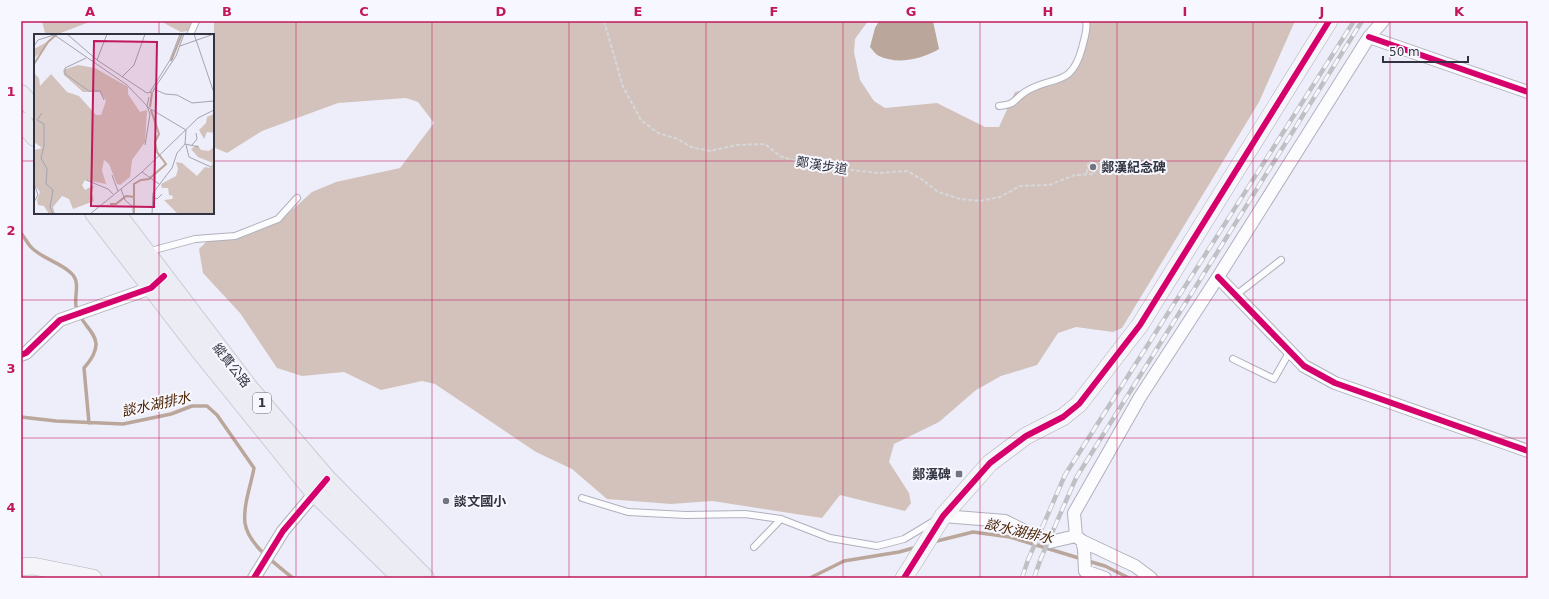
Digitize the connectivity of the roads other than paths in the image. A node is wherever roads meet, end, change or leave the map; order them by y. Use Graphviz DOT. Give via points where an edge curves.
graph roads {
  1 [pos="196,21"];
  2 [pos="1086,21"];
  3 [pos="1330,21"];
  4 [pos="1382,21"];
  5 [pos="190,34"];
  6 [pos="1369,37"];
  7 [pos="1528,92"];
  8 [pos="21,94"];
  9 [pos="999,106"];
  10 [pos="34,109"];
  11 [pos="21,121"];
  12 [pos="34,136"];
  13 [pos="297,198"];
  14 [pos="95,214"];
  15 [pos="117,214"];
  16 [pos="146,252"];
  17 [pos="1281,260"];
  18 [pos="1218,277"];
  19 [pos="158,282"];
  20 [pos="1236,295"];
  21 [pos="1290,351"];
  22 [pos="21,355"];
  23 [pos="1233,359"];
  24 [pos="1528,451"];
  25 [pos="327,479"];
  26 [pos="314,492"];
  27 [pos="582,498"];
  28 [pos="943,516"];
  29 [pos="782,520"];
  30 [pos="1031,534"];
  31 [pos="1050,542"];
  32 [pos="1081,542"];
  33 [pos="754,547"];
  34 [pos="382,548"];
  35 [pos="21,567"];
  36 [pos="907,572"];
  37 [pos="89,578"];
  38 [pos="254,578"];
  39 [pos="402,578"];
  40 [pos="425,578"];
  41 [pos="1105,578"];
  42 [pos="1150,578"];
  1 -- 5 [label="lane"];
  2 -- 9 [label="lane" via="1087,28 1078,65 1069,74 1025,92 1012,104"];
  3 -- 28 [label="street" via="1140,325 1079,404 1063,417 1026,436 990,463"];
  4 -- 6 [label="street"];
  6 -- 7 [label="street"];
  6 -- 18 [label="street"];
  8 -- 10 [label="main road"];
  11 -- 12 [label="main road"];
  13 -- 16 [label="lane" via="278,219 234,236 195,239"];
  14 -- 19 [label="main road, 縱貫公路 / 1"];
  15 -- 16 [label="main road, 縱貫公路 / 1"];
  16 -- 19 [label="main road, 縱貫公路 / 1"];
  17 -- 20 [label="lane"];
  18 -- 20 [label="street"];
  18 -- 32 [label="street" via="1140,397 1074,513"];
  19 -- 22 [label="street" via="60,320"];
  19 -- 25 [label="main road, 縱貫公路 / 1"];
  19 -- 26 [label="main road, 縱貫公路 / 1"];
  20 -- 21 [label="street"];
  21 -- 23 [label="lane" via="1274,379"];
  21 -- 24 [label="street" via="1304,366 1335,383"];
  25 -- 26 [label="street"];
  25 -- 34 [label="main road, 縱貫公路 / 1"];
  26 -- 34 [label="main road, 縱貫公路 / 1"];
  26 -- 38 [label="street" via="283,531"];
  27 -- 29 [label="lane" via="628,512 686,515 745,514"];
  28 -- 29 [label="lane" via="904,539 877,546 830,538"];
  28 -- 30 [label="street" via="1005,521"];
  28 -- 36 [label="street"];
  29 -- 33 [label="lane"];
  31 -- 32 [label="street"];
  32 -- 41 [label="street" via="1085,571"];
  32 -- 42 [label="street" via="1135,566"];
  34 -- 39 [label="main road, 縱貫公路 / 1"];
  34 -- 40 [label="main road, 縱貫公路 / 1"];
  35 -- 37 [label="street" via="33,566"];
}
